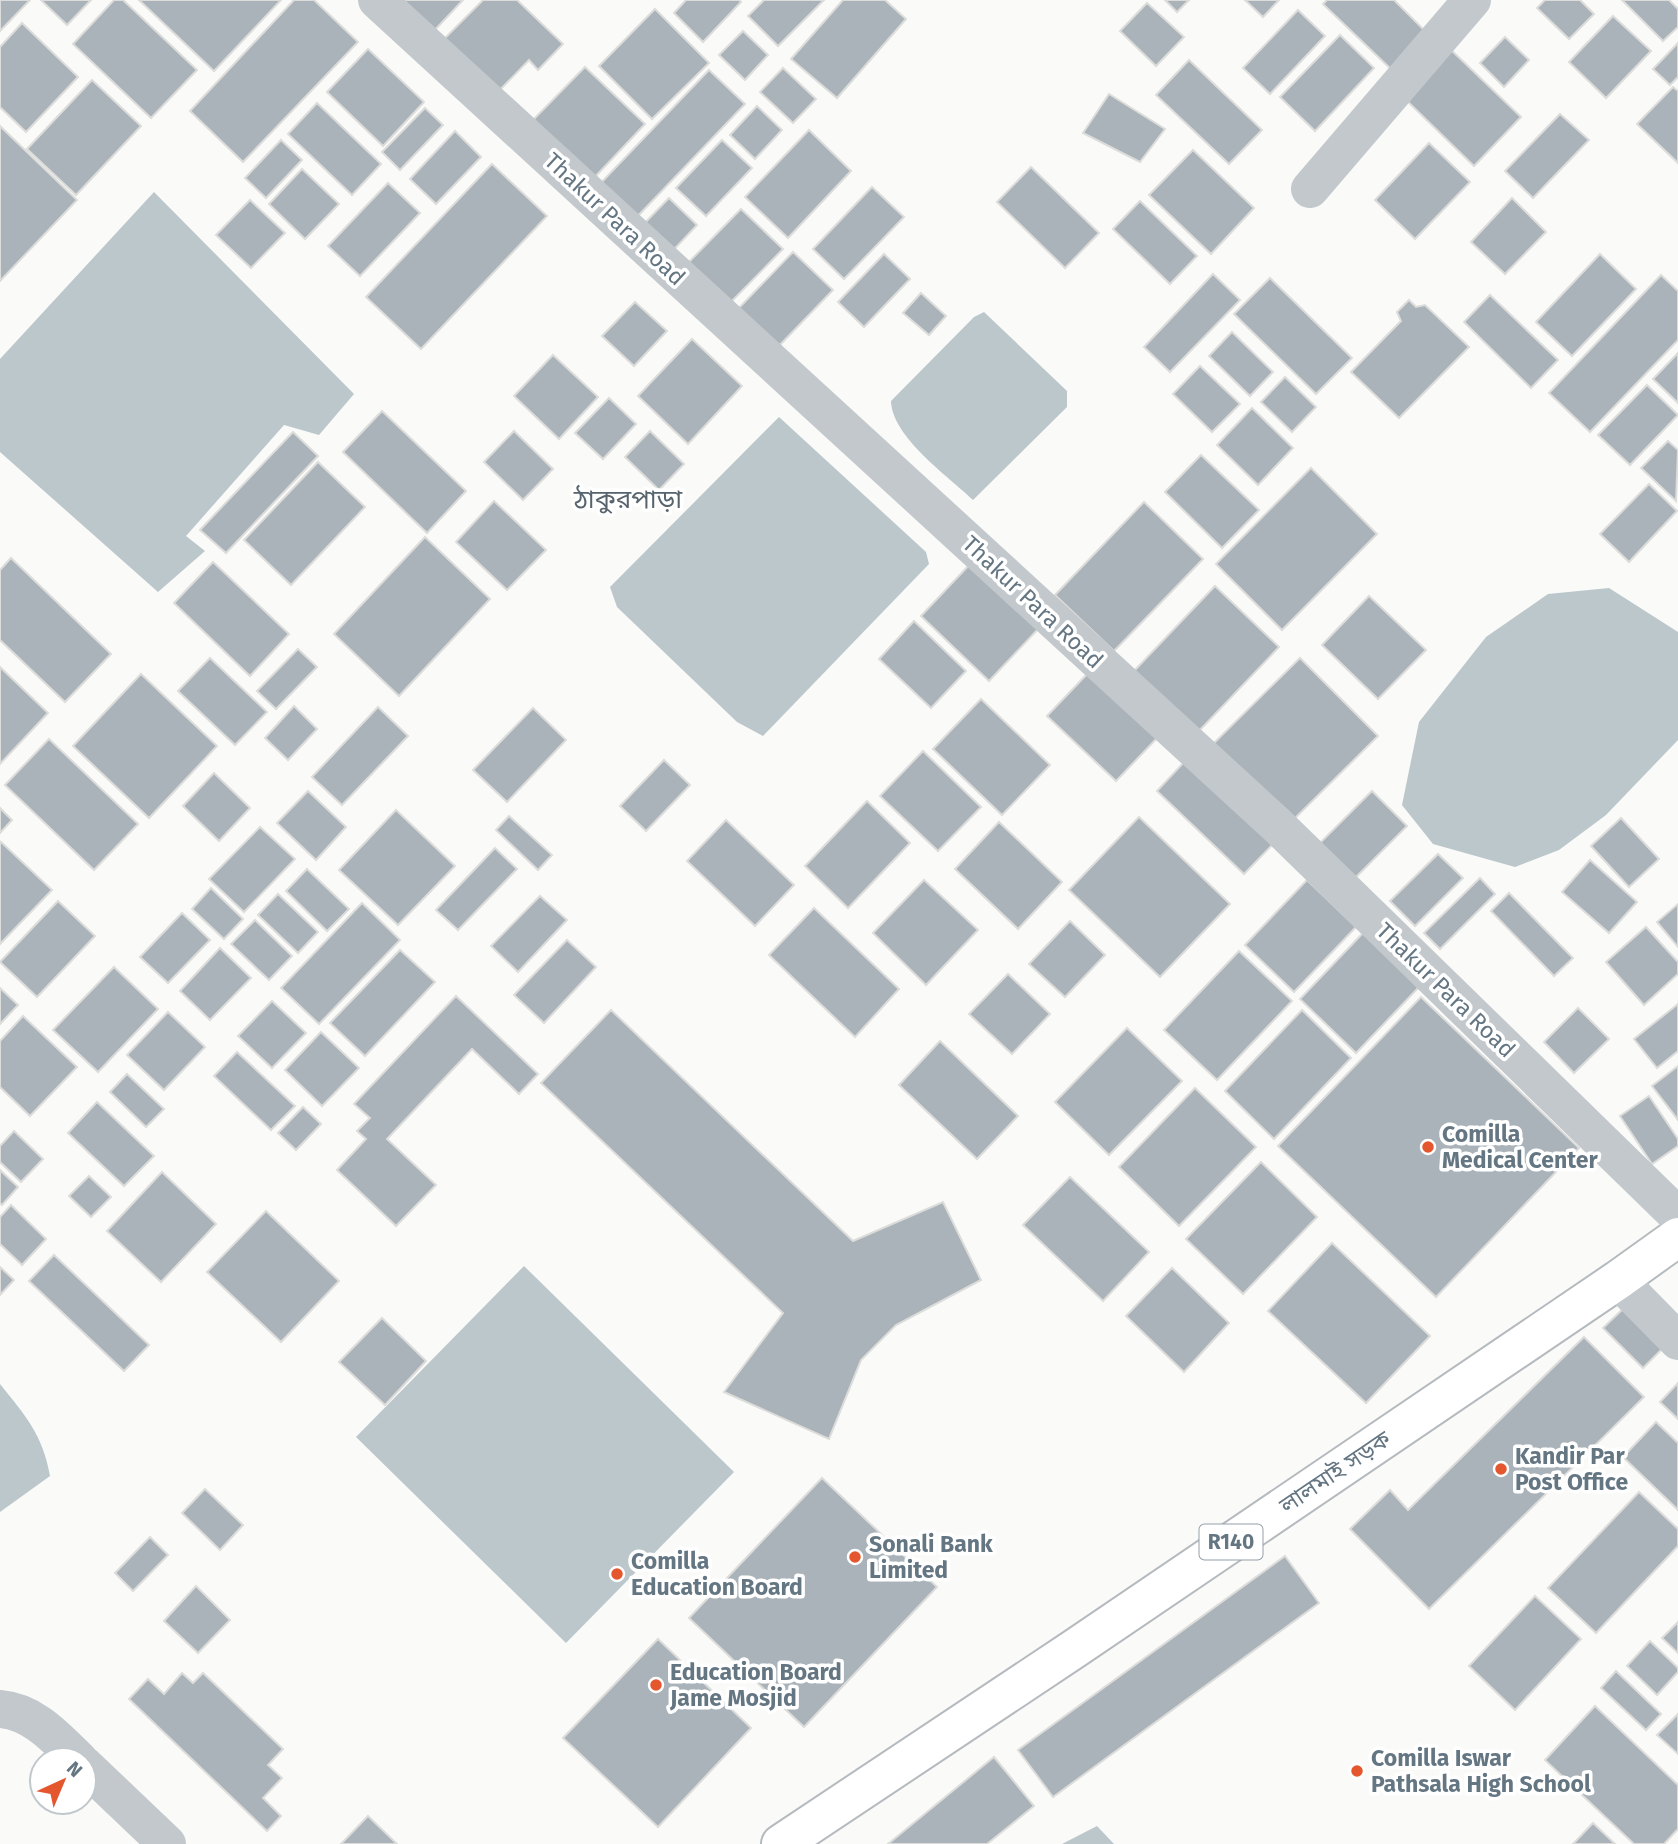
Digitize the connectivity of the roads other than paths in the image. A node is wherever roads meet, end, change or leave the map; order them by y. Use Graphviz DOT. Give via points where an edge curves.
graph roads {
  1 [pos="377,0"];
  2 [pos="1472,0"];
  3 [pos="1310,190"];
  4 [pos="1678,1216"];
  5 [pos="1678,1237"];
  6 [pos="1618,1280"];
  7 [pos="1678,1341"];
  8 [pos="0,1709"];
  9 [pos="64,1746"];
  10 [pos="98,1778"];
  11 [pos="167,1844"];
  12 [pos="781,1844"];
  1 -- 4 [label="street, Thakur Para Road" via="1278,826"];
  2 -- 3 [label="street"];
  5 -- 6 [label="main road, লালমাই সড়ক / R140"];
  6 -- 7 [label="street"];
  6 -- 12 [label="main road, লালমাই সড়ক / R140"];
  8 -- 9 [label="street" via="40,1723"];
  10 -- 11 [label="street"];
}
